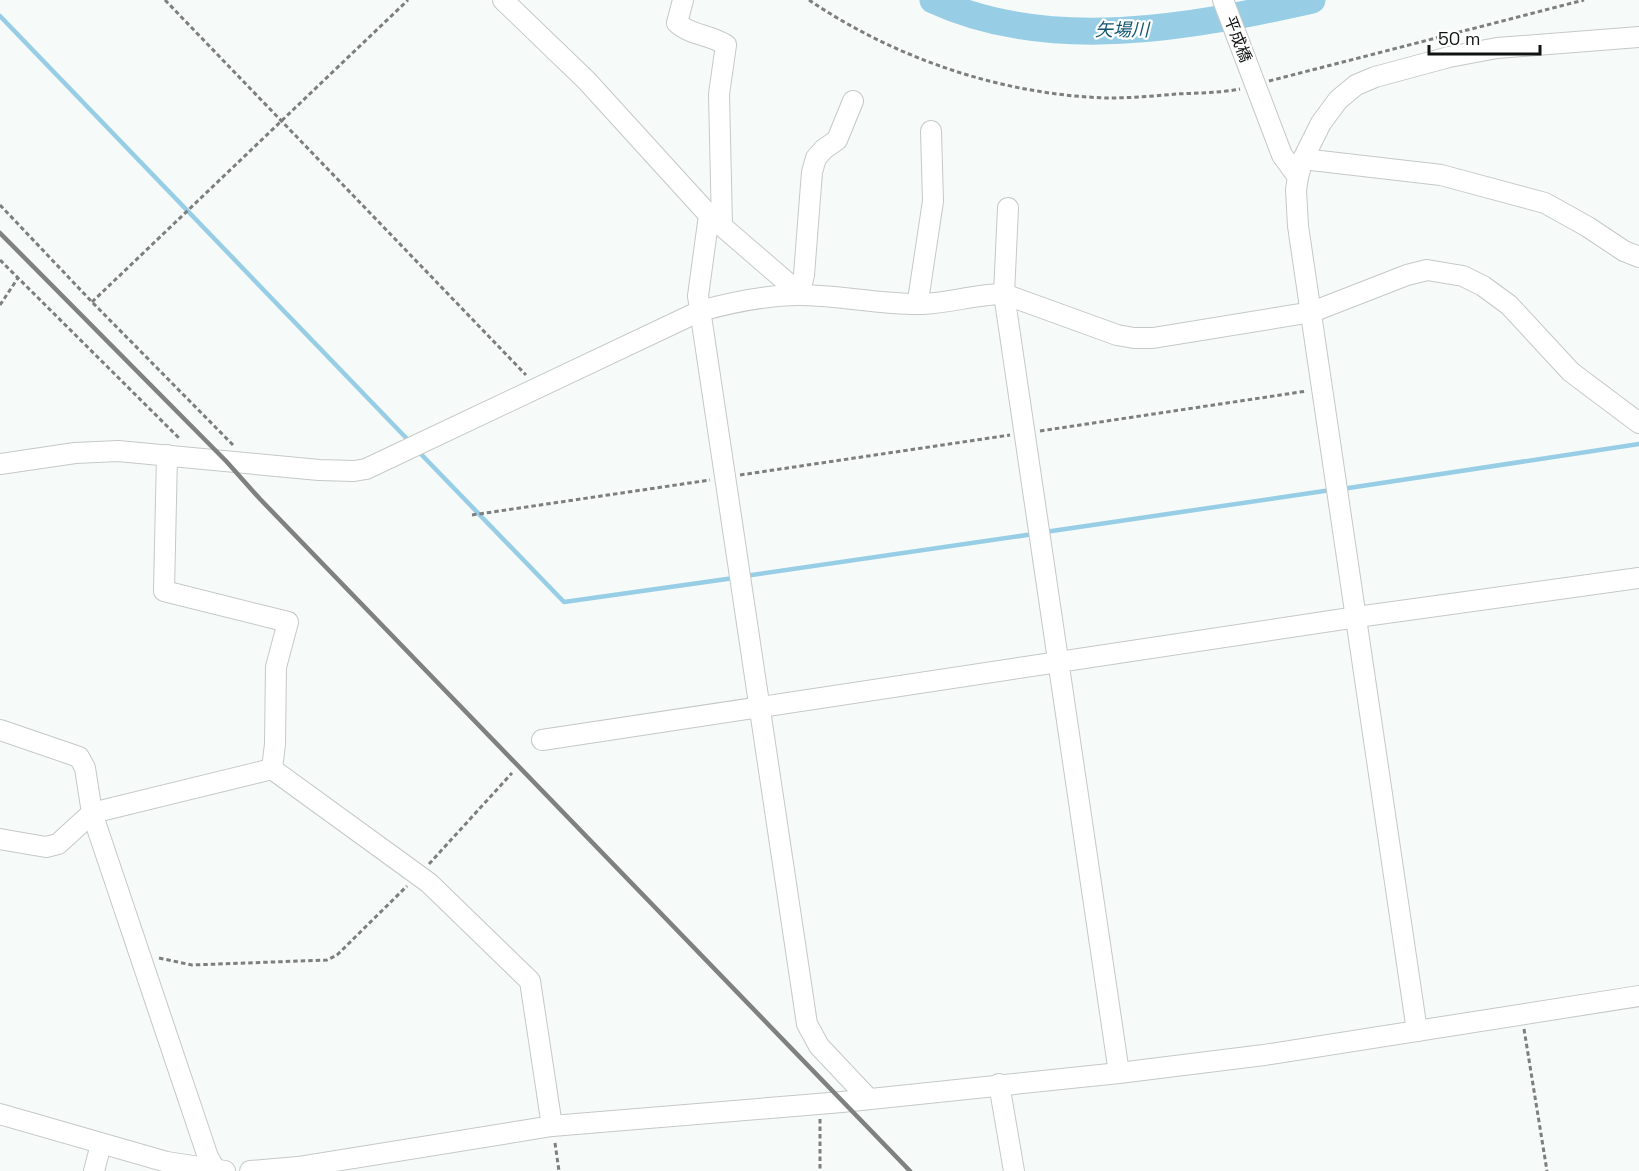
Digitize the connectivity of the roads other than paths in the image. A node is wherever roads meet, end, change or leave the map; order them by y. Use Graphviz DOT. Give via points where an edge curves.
graph roads {
  1 [pos="503,0"];
  2 [pos="682,0"];
  3 [pos="1223,0"];
  4 [pos="1639,37"];
  5 [pos="853,101"];
  6 [pos="931,131"];
  7 [pos="1300,168"];
  8 [pos="1008,208"];
  9 [pos="715,221"];
  10 [pos="1639,257"];
  11 [pos="1004,294"];
  12 [pos="799,295"];
  13 [pos="920,304"];
  14 [pos="700,310"];
  15 [pos="1312,312"];
  16 [pos="1639,423"];
  17 [pos="167,455"];
  18 [pos="0,464"];
  19 [pos="1639,578"];
  20 [pos="1357,617"];
  21 [pos="1059,664"];
  22 [pos="761,707"];
  23 [pos="0,730"];
  24 [pos="542,740"];
  25 [pos="272,769"];
  26 [pos="92,813"];
  27 [pos="0,839"];
  28 [pos="1639,996"];
  29 [pos="1417,1031"];
  30 [pos="1119,1073"];
  31 [pos="999,1084"];
  32 [pos="868,1098"];
  33 [pos="0,1114"];
  34 [pos="552,1126"];
  35 [pos="101,1144"];
  36 [pos="94,1171"];
  37 [pos="216,1171"];
  38 [pos="228,1171"];
  39 [pos="250,1171"];
  40 [pos="1014,1171"];
  1 -- 9 [label="street" via="586,81"];
  2 -- 9 [label="street" via="677,23 726,45 719,94"];
  3 -- 7 [label="street, 平成橋" via="1282,155"];
  4 -- 7 [label="street" via="1497,48 1375,77 1356,85 1338,100 1321,123"];
  5 -- 12 [label="street" via="837,140 816,158 812,172"];
  6 -- 13 [label="street" via="933,201"];
  7 -- 10 [label="street" via="1441,176 1545,203"];
  7 -- 15 [label="street" via="1298,226"];
  8 -- 11 [label="street"];
  9 -- 12 [label="street"];
  9 -- 14 [label="street" via="698,296"];
  11 -- 13 [label="street"];
  11 -- 15 [label="street" via="1134,338"];
  11 -- 21 [label="street"];
  12 -- 13 [label="street"];
  12 -- 14 [label="street" via="745,299"];
  14 -- 17 [label="street" via="366,469 336,471"];
  14 -- 22 [label="street"];
  15 -- 16 [label="street" via="1427,270 1463,276 1509,304 1571,372"];
  15 -- 20 [label="street"];
  17 -- 18 [label="street" via="75,453"];
  17 -- 25 [label="street" via="164,591 288,622 276,668"];
  19 -- 20 [label="street"];
  20 -- 21 [label="street"];
  20 -- 29 [label="street"];
  21 -- 22 [label="street"];
  21 -- 30 [label="street"];
  22 -- 24 [label="street"];
  22 -- 32 [label="street" via="807,1024 819,1046"];
  23 -- 26 [label="street" via="79,757 85,768"];
  25 -- 26 [label="street"];
  25 -- 34 [label="street" via="429,883 530,981"];
  26 -- 27 [label="street" via="58,844 46,847"];
  26 -- 37 [label="street"];
  28 -- 29 [label="street"];
  29 -- 30 [label="street"];
  30 -- 31 [label="street"];
  31 -- 32 [label="street"];
  31 -- 40 [label="street"];
  32 -- 34 [label="street"];
  33 -- 35 [label="street"];
  34 -- 39 [label="street" via="298,1167"];
  35 -- 36 [label="street"];
  35 -- 37 [label="street"];
  37 -- 38 [label="street"];
}
